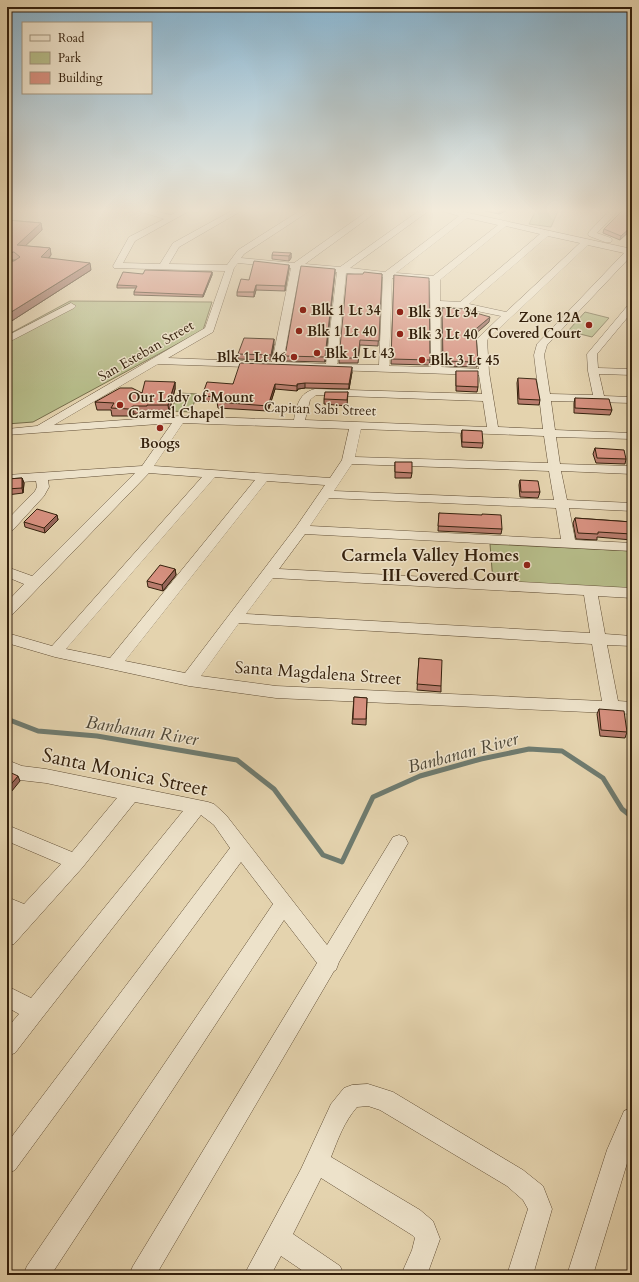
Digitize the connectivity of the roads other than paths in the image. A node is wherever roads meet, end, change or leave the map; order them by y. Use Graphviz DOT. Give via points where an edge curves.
graph roads {
  1 [pos="229,270"];
  2 [pos="295,270"];
  3 [pos="342,270"];
  4 [pos="394,270"];
  5 [pos="445,270"];
  6 [pos="503,270"];
  7 [pos="555,270"];
  8 [pos="612,270"];
  9 [pos="388,274"];
  10 [pos="435,278"];
  11 [pos="436,304"];
  12 [pos="462,305"];
  13 [pos="71,306"];
  14 [pos="632,306"];
  15 [pos="507,315"];
  16 [pos="7,340"];
  17 [pos="157,361"];
  18 [pos="277,364"];
  19 [pos="330,367"];
  20 [pos="384,368"];
  21 [pos="436,370"];
  22 [pos="593,371"];
  23 [pos="484,372"];
  24 [pos="632,372"];
  25 [pos="544,397"];
  26 [pos="488,398"];
  27 [pos="599,399"];
  28 [pos="632,400"];
  29 [pos="81,405"];
  30 [pos="180,419"];
  31 [pos="299,423"];
  32 [pos="99,424"];
  33 [pos="356,425"];
  34 [pos="38,429"];
  35 [pos="493,431"];
  36 [pos="7,432"];
  37 [pos="549,433"];
  38 [pos="632,436"];
  39 [pos="348,460"];
  40 [pos="554,466"];
  41 [pos="146,469"];
  42 [pos="632,470"];
  43 [pos="211,474"];
  44 [pos="41,477"];
  45 [pos="264,477"];
  46 [pos="7,480"];
  47 [pos="334,482"];
  48 [pos="326,494"];
  49 [pos="562,504"];
  50 [pos="632,507"];
  51 [pos="7,528"];
  52 [pos="301,530"];
  53 [pos="569,544"];
  54 [pos="632,547"];
  55 [pos="7,572"];
  56 [pos="268,573"];
  57 [pos="34,582"];
  58 [pos="590,591"];
  59 [pos="632,593"];
  60 [pos="7,611"];
  61 [pos="235,618"];
  62 [pos="7,638"];
  63 [pos="599,640"];
  64 [pos="632,641"];
  65 [pos="55,652"];
  66 [pos="114,664"];
  67 [pos="189,680"];
  68 [pos="611,706"];
  69 [pos="632,708"];
  70 [pos="7,766"];
  71 [pos="131,794"];
  72 [pos="197,807"];
  73 [pos="7,833"];
  74 [pos="399,843"];
  75 [pos="241,848"];
  76 [pos="75,862"];
  77 [pos="284,904"];
  78 [pos="7,906"];
  79 [pos="26,914"];
  80 [pos="7,937"];
  81 [pos="329,963"];
  82 [pos="7,996"];
  83 [pos="35,1011"];
  84 [pos="7,1045"];
  85 [pos="632,1119"];
  86 [pos="7,1162"];
  87 [pos="317,1162"];
  88 [pos="277,1238"];
  89 [pos="36,1275"];
  90 [pos="142,1275"];
  91 [pos="257,1275"];
  92 [pos="331,1275"];
  93 [pos="414,1275"];
  94 [pos="520,1275"];
  95 [pos="580,1275"];
  1 -- 17 [label="street, San Esteban Street" via="209,330"];
  2 -- 18 [label="street"];
  3 -- 9 [label="street"];
  3 -- 19 [label="street"];
  4 -- 9 [label="street"];
  5 -- 10 [label="street"];
  6 -- 12 [label="street"];
  7 -- 15 [label="street"];
  8 -- 25 [label="street" via="542,344 539,355"];
  9 -- 10 [label="street"];
  9 -- 20 [label="street"];
  10 -- 11 [label="street"];
  11 -- 12 [label="street"];
  11 -- 21 [label="street"];
  12 -- 15 [label="street"];
  13 -- 16 [label="street"];
  14 -- 22 [label="street" via="592,354"];
  15 -- 23 [label="street" via="482,339"];
  17 -- 18 [label="street"];
  17 -- 29 [label="street, San Esteban Street"];
  18 -- 19 [label="street"];
  19 -- 20 [label="street"];
  20 -- 21 [label="street"];
  21 -- 23 [label="street"];
  22 -- 24 [label="street"];
  22 -- 27 [label="street"];
  23 -- 26 [label="street"];
  25 -- 27 [label="street"];
  25 -- 37 [label="street"];
  26 -- 31 [label="street" via="315,392 305,397"];
  26 -- 35 [label="street"];
  27 -- 28 [label="street"];
  29 -- 32 [label="street" via="74,410 71,417 86,424"];
  29 -- 34 [label="street, San Esteban Street"];
  30 -- 31 [label="street, Capitan Sabi Street"];
  30 -- 32 [label="street, Capitan Sabi Street"];
  30 -- 41 [label="street"];
  31 -- 33 [label="street, Capitan Sabi Street"];
  32 -- 34 [label="street, Capitan Sabi Street"];
  33 -- 35 [label="street, Capitan Sabi Street"];
  33 -- 39 [label="street"];
  34 -- 36 [label="street, Capitan Sabi Street"];
  35 -- 37 [label="street, Capitan Sabi Street"];
  37 -- 38 [label="street, Capitan Sabi Street"];
  37 -- 40 [label="street"];
  39 -- 40 [label="street"];
  39 -- 47 [label="street"];
  40 -- 42 [label="street"];
  40 -- 49 [label="street"];
  41 -- 43 [label="street"];
  41 -- 44 [label="street"];
  41 -- 57 [label="street"];
  43 -- 45 [label="street"];
  43 -- 65 [label="street"];
  44 -- 46 [label="street"];
  44 -- 51 [label="street" via="43,487 40,493"];
  45 -- 47 [label="street"];
  45 -- 66 [label="street"];
  47 -- 48 [label="street"];
  48 -- 49 [label="street"];
  48 -- 52 [label="street"];
  49 -- 50 [label="street"];
  49 -- 53 [label="street"];
  52 -- 53 [label="street"];
  52 -- 56 [label="street"];
  53 -- 54 [label="street"];
  55 -- 57 [label="street"];
  56 -- 58 [label="street"];
  56 -- 61 [label="street"];
  57 -- 60 [label="street"];
  58 -- 59 [label="street"];
  58 -- 63 [label="street"];
  61 -- 63 [label="street"];
  61 -- 67 [label="street"];
  62 -- 65 [label="street, Santa Magdalena Street"];
  63 -- 64 [label="street"];
  63 -- 68 [label="street"];
  65 -- 66 [label="street, Santa Magdalena Street"];
  66 -- 67 [label="street, Santa Magdalena Street"];
  67 -- 68 [label="street, Santa Magdalena Street" via="276,692"];
  68 -- 69 [label="street, Santa Magdalena Street"];
  70 -- 71 [label="street, Santa Monica Street" via="20,773"];
  71 -- 72 [label="street, Santa Monica Street"];
  71 -- 76 [label="street"];
  72 -- 75 [label="street, Santa Monica Street" via="208,809 220,820"];
  72 -- 83 [label="street"];
  73 -- 76 [label="street"];
  74 -- 81 [label="street"];
  75 -- 77 [label="street, Santa Monica Street"];
  75 -- 86 [label="street"];
  76 -- 79 [label="street"];
  77 -- 81 [label="street, Santa Monica Street"];
  77 -- 89 [label="street"];
  78 -- 79 [label="street"];
  79 -- 80 [label="street"];
  81 -- 90 [label="street"];
  82 -- 83 [label="street"];
  83 -- 84 [label="street"];
  85 -- 95 [label="street" via="619,1150"];
  87 -- 88 [label="street"];
  87 -- 93 [label="street" via="421,1227 427,1236"];
  87 -- 94 [label="street" via="335,1116 352,1096 368,1095 385,1100 515,1178 538,1198 540,1209"];
  88 -- 91 [label="street"];
  88 -- 92 [label="street"];
}
